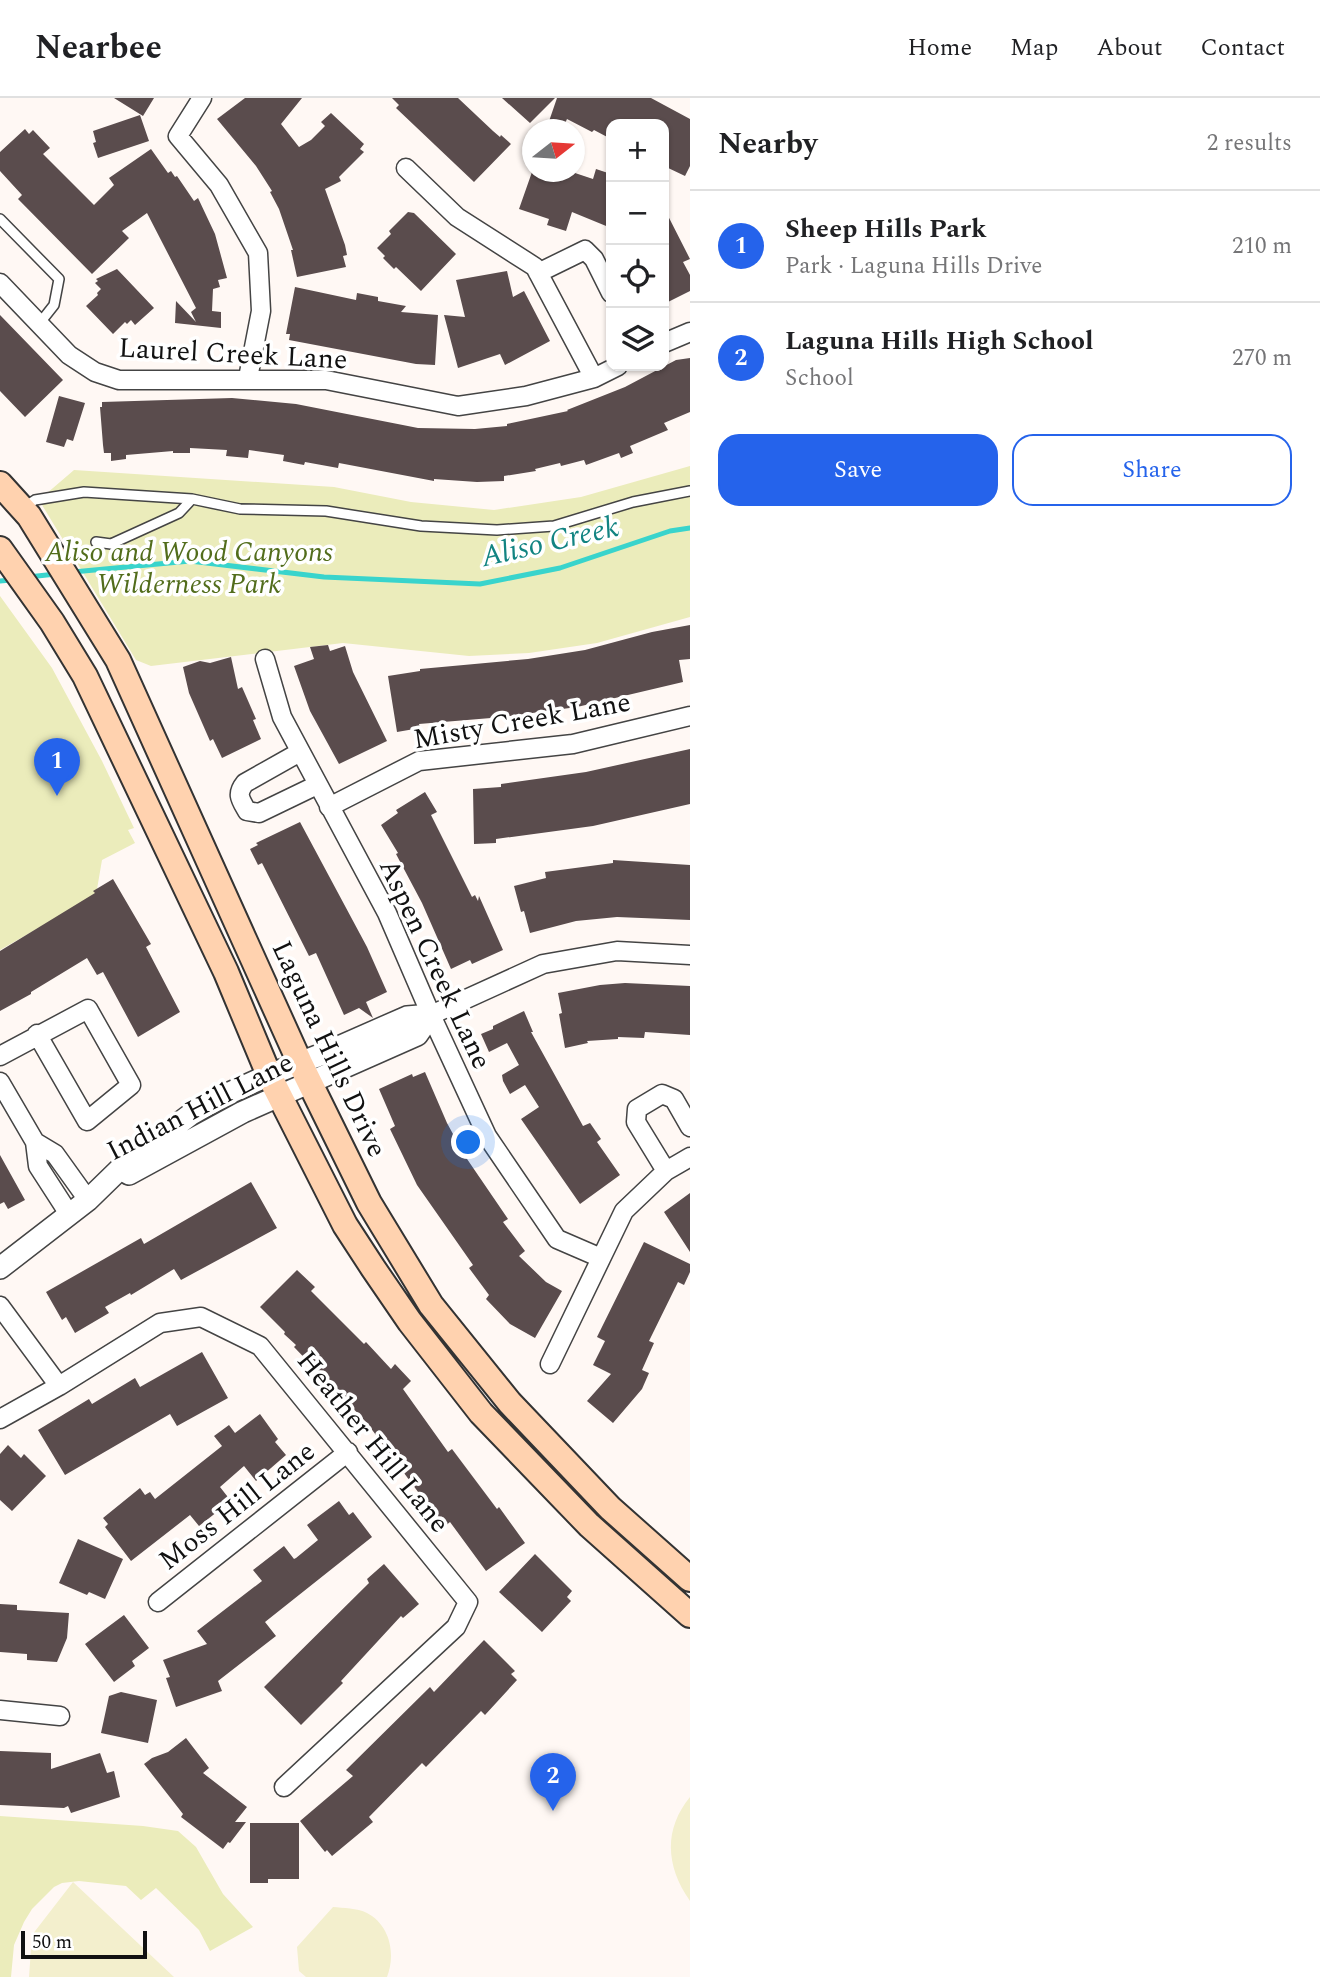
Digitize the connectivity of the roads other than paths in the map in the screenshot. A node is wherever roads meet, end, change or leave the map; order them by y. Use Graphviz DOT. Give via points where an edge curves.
graph roads {
  1 [pos="202,98"];
  2 [pos="406,168"];
  3 [pos="0,219"];
  4 [pos="538,274"];
  5 [pos="0,283"];
  6 [pos="606,283"];
  7 [pos="39,324"];
  8 [pos="690,332"];
  9 [pos="669,341"];
  10 [pos="608,371"];
  11 [pos="248,378"];
  12 [pos="594,378"];
  13 [pos="0,484"];
  14 [pos="690,491"];
  15 [pos="192,499"];
  16 [pos="26,512"];
  17 [pos="96,542"];
  18 [pos="0,549"];
  19 [pos="265,659"];
  20 [pos="690,716"];
  21 [pos="300,752"];
  22 [pos="317,785"];
  23 [pos="328,807"];
  24 [pos="690,955"];
  25 [pos="431,1015"];
  26 [pos="37,1034"];
  27 [pos="0,1056"];
  28 [pos="305,1073"];
  29 [pos="0,1082"];
  30 [pos="275,1085"];
  31 [pos="690,1127"];
  32 [pos="35,1142"];
  33 [pos="690,1157"];
  34 [pos="666,1171"];
  35 [pos="95,1194"];
  36 [pos="69,1214"];
  37 [pos="601,1258"];
  38 [pos="0,1268"];
  39 [pos="0,1306"];
  40 [pos="550,1364"];
  41 [pos="59,1386"];
  42 [pos="0,1419"];
  43 [pos="348,1452"];
  44 [pos="690,1579"];
  45 [pos="158,1602"];
  46 [pos="690,1615"];
  47 [pos="0,1710"];
  48 [pos="60,1716"];
  49 [pos="284,1787"];
  1 -- 11 [label="street" via="178,136 219,185 258,253 261,311"];
  2 -- 4 [label="street" via="457,217 535,267"];
  3 -- 7 [label="lane" via="59,279 54,305"];
  4 -- 6 [label="street" via="585,250"];
  4 -- 12 [label="street"];
  5 -- 7 [label="street, Laurel Creek Lane"];
  7 -- 11 [label="street, Laurel Creek Lane" via="69,355 118,380"];
  8 -- 9 [label="street"];
  10 -- 12 [label="street, Laurel Creek Lane"];
  11 -- 12 [label="street, Laurel Creek Lane" via="326,380 458,406 526,396"];
  13 -- 16 [label="main road, Laguna Hills Drive"];
  14 -- 15 [label="lane" via="633,502 554,526 497,530 421,526 326,511 240,509"];
  15 -- 16 [label="lane" via="84,492 35,500"];
  15 -- 17 [label="lane" via="179,513 111,544"];
  16 -- 28 [label="main road, Laguna Hills Drive" via="118,660"];
  18 -- 30 [label="main road" via="91,688"];
  19 -- 21 [label="street, Aspen Creek Lane" via="282,717"];
  20 -- 23 [label="street, Misty Creek Lane" via="573,744 419,761"];
  21 -- 22 [label="street, Aspen Creek Lane"];
  21 -- 22 [label="street" via="245,783 238,795 242,803 247,811 259,813"];
  22 -- 23 [label="street, Aspen Creek Lane"];
  23 -- 25 [label="street, Aspen Creek Lane" via="387,913"];
  24 -- 25 [label="street, Indian Hill Lane" via="617,951 543,964"];
  25 -- 28 [label="street, Indian Hill Lane" via="407,1017"];
  25 -- 37 [label="street, Aspen Creek Lane" via="486,1136 558,1239"];
  26 -- 26 [label="street" via="88,1121 131,1085 88,1009"];
  26 -- 27 [label="street"];
  28 -- 30 [label="street, Indian Hill Lane"];
  28 -- 44 [label="main road, Laguna Hills Drive" via="369,1203 431,1304 510,1403 610,1508"];
  29 -- 32 [label="street"];
  30 -- 35 [label="street, Indian Hill Lane" via="225,1096 171,1128"];
  30 -- 46 [label="main road" via="345,1225 465,1393 589,1525"];
  31 -- 34 [label="street" via="674,1099 662,1094 637,1109 636,1122"];
  32 -- 35 [label="street" via="55,1154"];
  32 -- 36 [label="street" via="38,1166"];
  33 -- 34 [label="street"];
  34 -- 37 [label="street" via="624,1211"];
  35 -- 36 [label="street, Indian Hill Lane"];
  36 -- 38 [label="street, Indian Hill Lane"];
  37 -- 40 [label="street"];
  39 -- 41 [label="street"];
  41 -- 42 [label="street"];
  41 -- 43 [label="street, Heather Hill Lane" via="160,1323 201,1317 260,1346"];
  43 -- 45 [label="street, Moss Hill Lane"];
  43 -- 49 [label="street, Heather Hill Lane" via="468,1602 456,1626"];
  47 -- 48 [label="street"];
}
